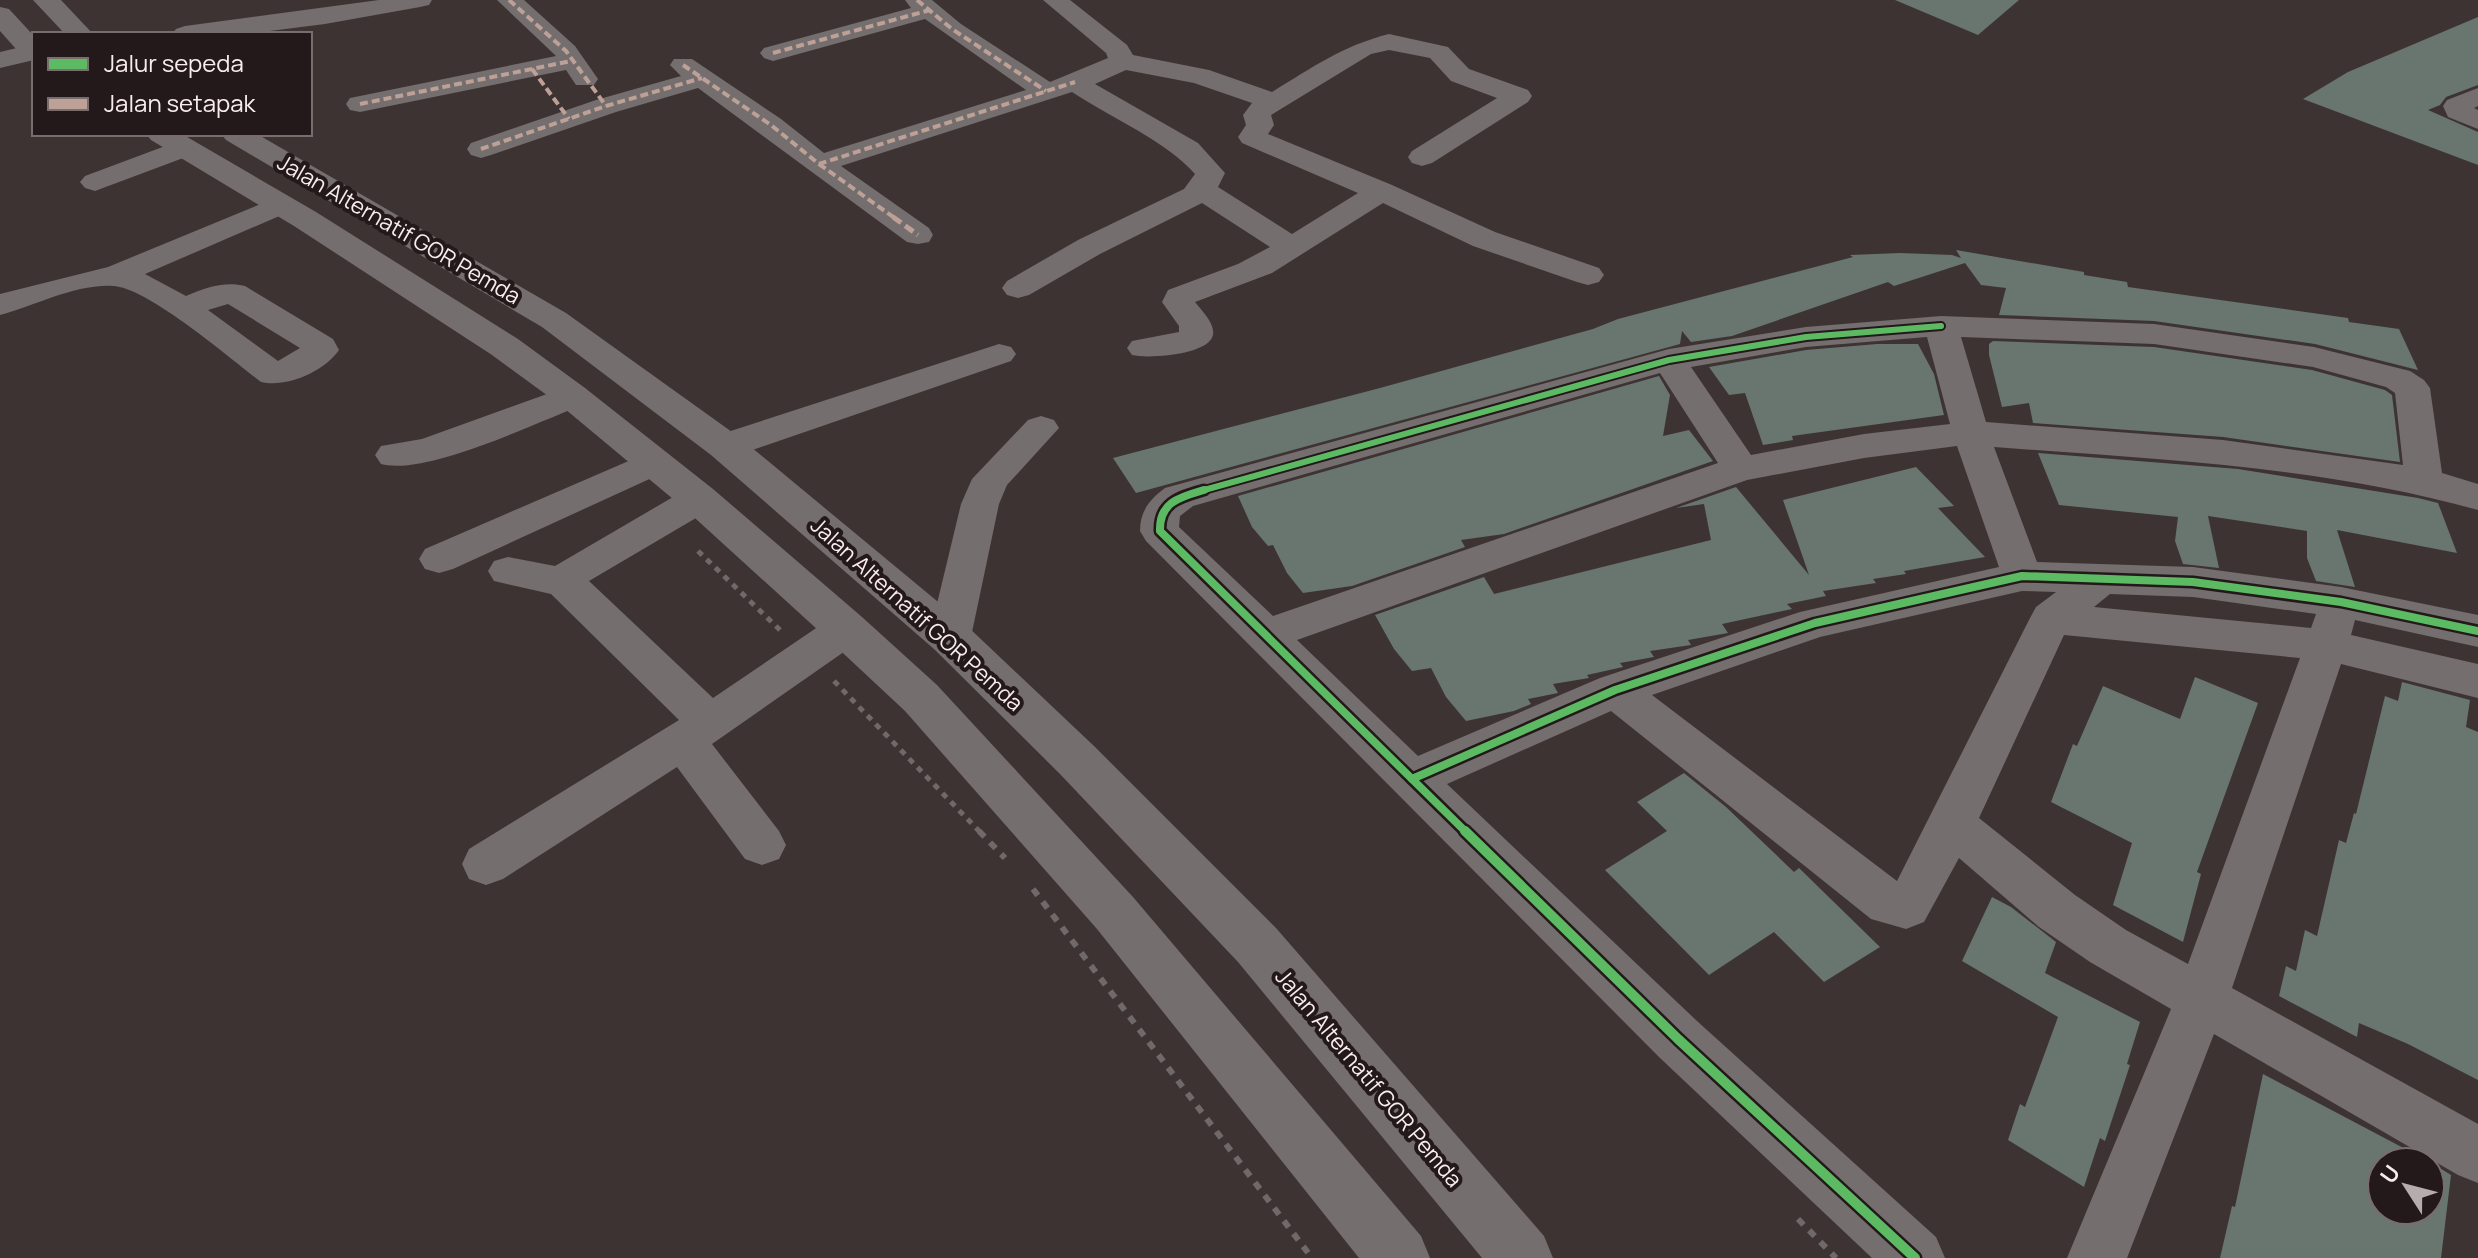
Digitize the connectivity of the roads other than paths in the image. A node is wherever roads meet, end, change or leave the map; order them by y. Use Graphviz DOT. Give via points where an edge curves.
graph roads {
  1 [pos="46,0"];
  2 [pos="420,0"];
  3 [pos="509,0"];
  4 [pos="1055,0"];
  5 [pos="924,5"];
  6 [pos="0,15"];
  7 [pos="78,32"];
  8 [pos="201,32"];
  9 [pos="32,50"];
  10 [pos="32,52"];
  11 [pos="773,53"];
  12 [pos="0,60"];
  13 [pos="571,61"];
  14 [pos="1122,61"];
  15 [pos="532,69"];
  16 [pos="1075,82"];
  17 [pos="1046,91"];
  18 [pos="2478,96"];
  19 [pos="1275,102"];
  20 [pos="360,104"];
  21 [pos="606,106"];
  22 [pos="569,119"];
  23 [pos="2478,121"];
  24 [pos="239,136"];
  25 [pos="173,141"];
  26 [pos="1222,141"];
  27 [pos="481,149"];
  28 [pos="1422,157"];
  29 [pos="819,164"];
  30 [pos="95,182"];
  31 [pos="1202,190"];
  32 [pos="1381,191"];
  33 [pos="293,212"];
  34 [pos="918,235"];
  35 [pos="1289,246"];
  36 [pos="1588,275"];
  37 [pos="130,281"];
  38 [pos="1018,288"];
  39 [pos="0,305"];
  40 [pos="183,309"];
  41 [pos="1941,326"];
  42 [pos="2154,334"];
  43 [pos="1806,337"];
  44 [pos="1144,348"];
  45 [pos="999,354"];
  46 [pos="1669,360"];
  47 [pos="572,396"];
  48 [pos="1041,428"];
  49 [pos="1971,433"];
  50 [pos="725,446"];
  51 [pos="394,455"];
  52 [pos="654,462"];
  53 [pos="1741,469"];
  54 [pos="2424,481"];
  55 [pos="2478,497"];
  56 [pos="699,499"];
  57 [pos="439,559"];
  58 [pos="508,571"];
  59 [pos="2022,576"];
  60 [pos="2101,579"];
  61 [pos="564,582"];
  62 [pos="2051,618"];
  63 [pos="2334,624"];
  64 [pos="846,629"];
  65 [pos="2478,631"];
  66 [pos="1265,635"];
  67 [pos="950,637"];
  68 [pos="2478,681"];
  69 [pos="1615,690"];
  70 [pos="696,732"];
  71 [pos="1412,779"];
  72 [pos="1952,824"];
  73 [pos="762,845"];
  74 [pos="486,864"];
  75 [pos="2202,998"];
  76 [pos="2478,1155"];
  77 [pos="1399,1258"];
  78 [pos="1522,1258"];
  79 [pos="1915,1258"];
  80 [pos="2097,1258"];
  1 -- 7 [label="main road"];
  2 -- 8 [label="street"];
  3 -- 13 [label="street"];
  4 -- 14 [label="street" via="1118,50"];
  5 -- 11 [label="street"];
  5 -- 17 [label="street"];
  6 -- 9 [label="main road"];
  10 -- 12 [label="street"];
  13 -- 15 [label="street"];
  13 -- 21 [label="street"];
  14 -- 16 [label="street"];
  14 -- 19 [label="street" via="1200,76"];
  15 -- 20 [label="street"];
  15 -- 22 [label="street"];
  16 -- 17 [label="street"];
  16 -- 26 [label="street" via="1122,113"];
  17 -- 29 [label="street"];
  18 -- 23 [label="street" via="2457,106"];
  19 -- 26 [label="street" via="1259,111 1260,125"];
  19 -- 28 [label="street" via="1362,49 1389,42 1439,52 1460,75 1518,96"];
  21 -- 22 [label="street"];
  21 -- 29 [label="street" via="692,72"];
  22 -- 27 [label="street"];
  24 -- 50 [label="main road, Jalan Alternatif GOR Pemda" via="554,320"];
  25 -- 30 [label="street"];
  25 -- 33 [label="main road, Jalan Alternatif GOR Pemda"];
  26 -- 31 [label="street"];
  26 -- 32 [label="street" via="1253,139"];
  29 -- 34 [label="street"];
  31 -- 35 [label="street"];
  31 -- 38 [label="street"];
  32 -- 35 [label="street"];
  32 -- 36 [label="street" via="1484,239"];
  33 -- 37 [label="street"];
  33 -- 47 [label="main road, Jalan Alternatif GOR Pemda" via="505,347"];
  35 -- 44 [label="street" via="1258,266 1180,297 1178,302 1196,326 1196,337"];
  37 -- 39 [label="street"];
  37 -- 40 [label="street"];
  41 -- 42 [label="street"];
  41 -- 43 [label="street"];
  41 -- 49 [label="street"];
  42 -- 43 [label="street" via="1964,304 1870,314"];
  42 -- 54 [label="street" via="2314,357 2407,383 2412,388"];
  43 -- 46 [label="street"];
  45 -- 50 [label="street"];
  46 -- 53 [label="street"];
  46 -- 66 [label="street" via="1179,497 1164,508 1160,531"];
  47 -- 51 [label="street" via="428,450"];
  47 -- 52 [label="main road, Jalan Alternatif GOR Pemda"];
  48 -- 67 [label="street" via="991,479 980,504"];
  49 -- 53 [label="street"];
  49 -- 54 [label="street" via="2223,452"];
  49 -- 59 [label="street"];
  50 -- 67 [label="main road, Jalan Alternatif GOR Pemda"];
  52 -- 56 [label="main road, Jalan Alternatif GOR Pemda"];
  52 -- 57 [label="street"];
  53 -- 66 [label="street"];
  54 -- 55 [label="street"];
  56 -- 61 [label="street"];
  56 -- 64 [label="main road, Jalan Alternatif GOR Pemda"];
  58 -- 61 [label="street"];
  59 -- 60 [label="street"];
  59 -- 69 [label="street" via="1815,623"];
  60 -- 62 [label="street"];
  60 -- 63 [label="street" via="2193,582"];
  61 -- 70 [label="street"];
  62 -- 63 [label="street"];
  62 -- 72 [label="street"];
  63 -- 65 [label="street"];
  63 -- 68 [label="street"];
  63 -- 75 [label="street"];
  64 -- 70 [label="street"];
  64 -- 77 [label="main road, Jalan Alternatif GOR Pemda" via="921,698 1115,913"];
  66 -- 71 [label="street"];
  67 -- 78 [label="main road, Jalan Alternatif GOR Pemda" via="1257,945"];
  69 -- 71 [label="street"];
  69 -- 72 [label="street" via="1889,904 1906,907 1913,899"];
  70 -- 73 [label="street"];
  70 -- 74 [label="street"];
  71 -- 79 [label="street" via="1678,1039"];
  72 -- 75 [label="street" via="2057,911"];
  75 -- 76 [label="street"];
  75 -- 80 [label="street"];
}
